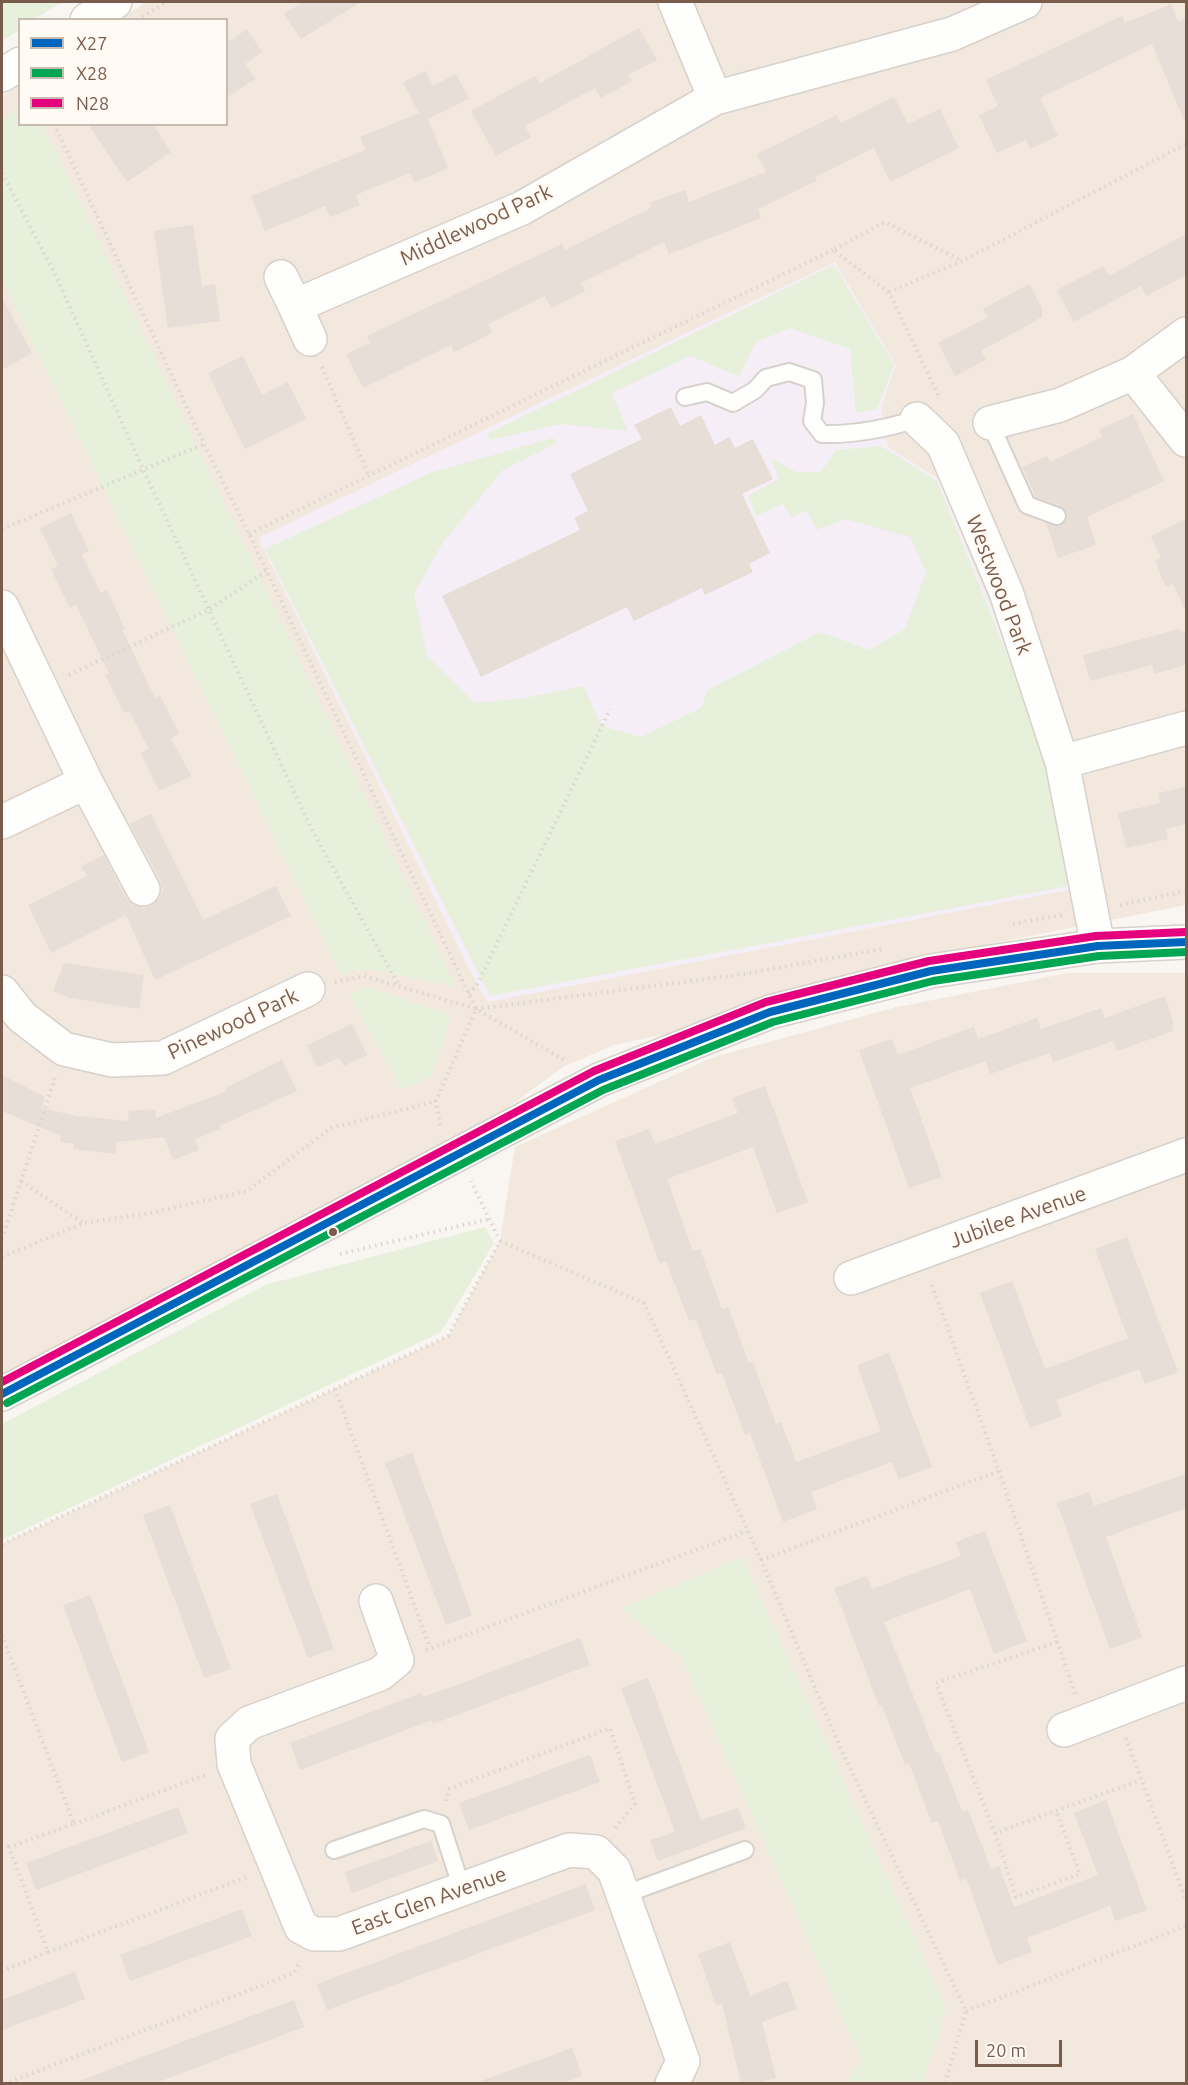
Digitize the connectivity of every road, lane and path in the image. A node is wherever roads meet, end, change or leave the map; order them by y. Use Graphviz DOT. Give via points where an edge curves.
graph roads {
  1 [pos="115,2"];
  2 [pos="167,2"];
  3 [pos="675,2"];
  4 [pos="1026,2"];
  5 [pos="90,18"];
  6 [pos="142,18"];
  7 [pos="18,65"];
  8 [pos="2,75"];
  9 [pos="715,98"];
  10 [pos="55,126"];
  11 [pos="1186,144"];
  12 [pos="2,173"];
  13 [pos="833,250"];
  14 [pos="962,261"];
  15 [pos="889,292"];
  16 [pos="1186,334"];
  17 [pos="310,339"];
  18 [pos="1133,373"];
  19 [pos="685,398"];
  20 [pos="929,409"];
  21 [pos="990,423"];
  22 [pos="1186,440"];
  23 [pos="204,444"];
  24 [pos="143,469"];
  25 [pos="369,476"];
  26 [pos="1057,516"];
  27 [pos="2,529"];
  28 [pos="249,534"];
  29 [pos="266,570"];
  30 [pos="2,607"];
  31 [pos="210,609"];
  32 [pos="41,688"];
  33 [pos="610,709"];
  34 [pos="1186,729"];
  35 [pos="1062,762"];
  36 [pos="86,782"];
  37 [pos="2,822"];
  38 [pos="143,889"];
  39 [pos="1186,891"];
  40 [pos="1090,910"];
  41 [pos="1009,925"];
  42 [pos="1186,942"];
  43 [pos="1098,946"];
  44 [pos="893,947"];
  45 [pos="399,986"];
  46 [pos="308,989"];
  47 [pos="2,992"];
  48 [pos="469,994"];
  49 [pos="476,1008"];
  50 [pos="64,1049"];
  51 [pos="599,1080"];
  52 [pos="436,1101"];
  53 [pos="442,1132"];
  54 [pos="1186,1156"];
  55 [pos="468,1175"];
  56 [pos="21,1181"];
  57 [pos="489,1218"];
  58 [pos="84,1223"];
  59 [pos="2,1239"];
  60 [pos="292,1241"];
  61 [pos="500,1241"];
  62 [pos="920,1253"];
  63 [pos="2,1257"];
  64 [pos="851,1278"];
  65 [pos="335,1389"];
  66 [pos="2,1394"];
  67 [pos="999,1471"];
  68 [pos="747,1531"];
  69 [pos="2,1544"];
  70 [pos="761,1560"];
  71 [pos="376,1601"];
  72 [pos="2,1635"];
  73 [pos="1057,1642"];
  74 [pos="430,1648"];
  75 [pos="397,1660"];
  76 [pos="1186,1683"];
  77 [pos="1120,1710"];
  78 [pos="1074,1726"];
  79 [pos="234,1764"];
  80 [pos="1141,1779"];
  81 [pos="1056,1811"];
  82 [pos="74,1824"];
  83 [pos="441,1824"];
  84 [pos="995,1833"];
  85 [pos="9,1847"];
  86 [pos="2,1850"];
  87 [pos="334,1850"];
  88 [pos="745,1851"];
  89 [pos="596,1852"];
  90 [pos="276,1867"];
  91 [pos="462,1889"];
  92 [pos="623,1895"];
  93 [pos="1186,1900"];
  94 [pos="1186,1926"];
  95 [pos="314,1934"];
  96 [pos="48,1952"];
  97 [pos="2,1971"];
  98 [pos="966,2011"];
  99 [pos="677,2072"];
  100 [pos="4,2084"];
  101 [pos="945,2084"];
  1 -- 5 [label="street"];
  2 -- 6 [label="path"];
  3 -- 9 [label="street"];
  4 -- 9 [label="street, Middlewood Park" via="952,34"];
  7 -- 8 [label="street"];
  9 -- 17 [label="street, Middlewood Park" via="522,208 288,291"];
  10 -- 23 [label="path"];
  11 -- 14 [label="path"];
  12 -- 24 [label="path" via="55,274"];
  13 -- 14 [label="path" via="885,222"];
  13 -- 15 [label="path"];
  13 -- 25 [label="path"];
  14 -- 15 [label="path"];
  15 -- 20 [label="path"];
  16 -- 18 [label="street"];
  17 -- 25 [label="path"];
  18 -- 21 [label="street" via="1060,405"];
  18 -- 22 [label="street"];
  19 -- 20 [label="lane" via="707,392 733,403 766,378 789,372 813,380 812,421 822,434 885,429"];
  20 -- 35 [label="street, Westwood Park" via="1006,592"];
  21 -- 26 [label="lane" via="1027,505"];
  23 -- 24 [label="path"];
  23 -- 28 [label="path"];
  24 -- 27 [label="path"];
  24 -- 31 [label="path"];
  25 -- 28 [label="path"];
  28 -- 29 [label="path"];
  29 -- 31 [label="path"];
  29 -- 48 [label="path"];
  30 -- 32 [label="street"];
  31 -- 32 [label="path"];
  31 -- 45 [label="path" via="311,828"];
  32 -- 36 [label="street"];
  33 -- 48 [label="path" via="477,985"];
  34 -- 35 [label="street"];
  35 -- 40 [label="street, Westwood Park"];
  36 -- 37 [label="street"];
  36 -- 38 [label="street"];
  39 -- 40 [label="path"];
  40 -- 41 [label="path"];
  40 -- 43 [label="street, Westwood Park"];
  42 -- 43 [label="street"];
  43 -- 51 [label="street" via="931,971 770,1012"];
  44 -- 49 [label="path" via="743,975"];
  45 -- 46 [label="path" via="364,976"];
  45 -- 49 [label="path"];
  46 -- 50 [label="street, Pinewood Park" via="163,1058 112,1060"];
  47 -- 50 [label="street, Pinewood Park" via="22,1017"];
  48 -- 49 [label="path"];
  49 -- 51 [label="path"];
  49 -- 52 [label="path"];
  50 -- 56 [label="path"];
  51 -- 60 [label="street"];
  52 -- 53 [label="path"];
  52 -- 58 [label="path" via="331,1128 247,1191 146,1214"];
  54 -- 62 [label="street, Jubilee Avenue"];
  55 -- 57 [label="path"];
  56 -- 58 [label="path"];
  56 -- 59 [label="path"];
  57 -- 60 [label="path" via="317,1259"];
  57 -- 61 [label="path"];
  58 -- 63 [label="path"];
  60 -- 66 [label="street"];
  61 -- 65 [label="path" via="448,1336"];
  61 -- 68 [label="path" via="644,1303"];
  62 -- 64 [label="street, Jubilee Avenue"];
  62 -- 67 [label="path"];
  65 -- 69 [label="path"];
  65 -- 74 [label="path"];
  67 -- 70 [label="path"];
  67 -- 73 [label="path"];
  68 -- 70 [label="path"];
  68 -- 74 [label="path"];
  70 -- 98 [label="path" via="840,1747"];
  71 -- 75 [label="street"];
  72 -- 82 [label="path"];
  73 -- 78 [label="path"];
  73 -- 84 [label="path" via="936,1683"];
  74 -- 75 [label="path"];
  75 -- 79 [label="street" via="380,1674 249,1723 232,1739"];
  76 -- 77 [label="street"];
  77 -- 78 [label="street"];
  77 -- 80 [label="path"];
  79 -- 82 [label="path"];
  79 -- 90 [label="street"];
  80 -- 81 [label="path"];
  80 -- 93 [label="path"];
  81 -- 84 [label="path"];
  81 -- 84 [label="path" via="1080,1874 1017,1897"];
  82 -- 85 [label="path"];
  83 -- 87 [label="lane" via="424,1819"];
  83 -- 89 [label="path" via="449,1789 610,1728 635,1804"];
  83 -- 91 [label="lane"];
  85 -- 86 [label="path"];
  85 -- 96 [label="path"];
  88 -- 92 [label="lane"];
  89 -- 91 [label="street, East Glen Avenue" via="569,1851"];
  89 -- 92 [label="street" via="615,1870"];
  90 -- 95 [label="street" via="301,1927"];
  90 -- 96 [label="path"];
  91 -- 95 [label="street, East Glen Avenue" via="339,1934"];
  92 -- 99 [label="street"];
  94 -- 98 [label="path"];
  95 -- 100 [label="path" via="294,1972"];
  96 -- 97 [label="path"];
  98 -- 101 [label="path"];
}
